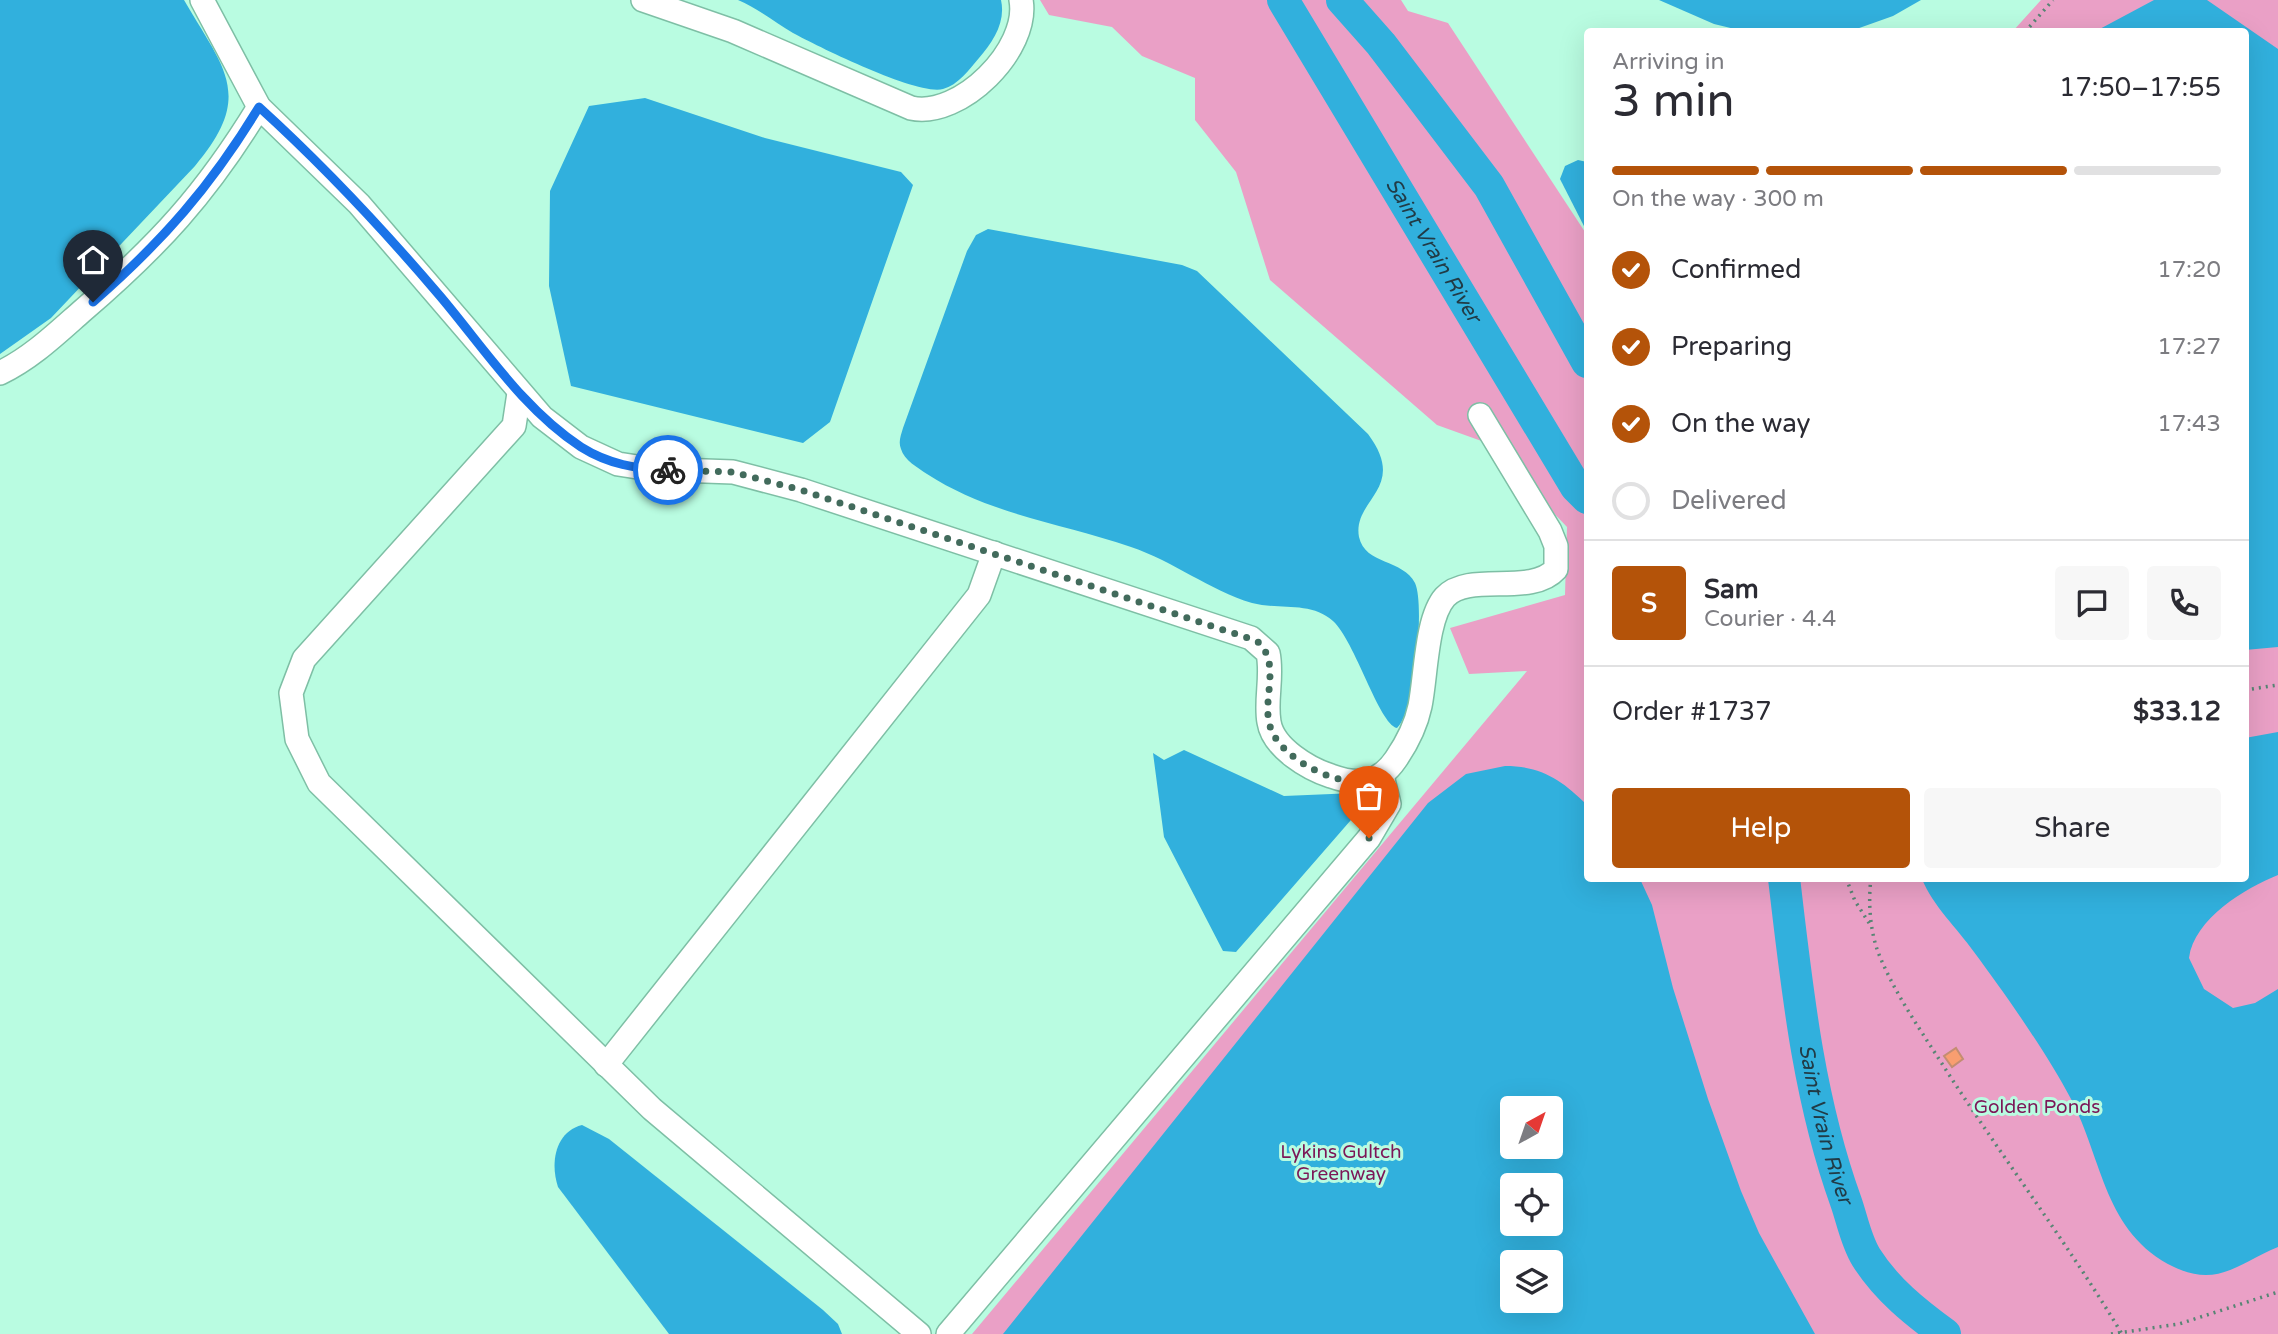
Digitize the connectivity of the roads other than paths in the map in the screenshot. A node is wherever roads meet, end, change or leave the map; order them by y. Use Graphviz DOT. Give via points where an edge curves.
graph roads {
  1 [pos="202,0"];
  2 [pos="643,0"];
  3 [pos="1021,0"];
  4 [pos="259,107"];
  5 [pos="0,373"];
  6 [pos="519,393"];
  7 [pos="1480,415"];
  8 [pos="994,553"];
  9 [pos="1382,776"];
  10 [pos="606,1065"];
  11 [pos="919,1334"];
  12 [pos="947,1334"];
  1 -- 4 [label="lane"];
  2 -- 3 [label="lane" via="714,23 924,110 956,101 996,66 1017,35 1023,17"];
  4 -- 5 [label="lane" via="215,176 170,230 37,350"];
  4 -- 6 [label="lane" via="353,197"];
  6 -- 8 [label="lane" via="567,437 609,461 650,469 733,472"];
  6 -- 10 [label="lane" via="514,426 304,659 291,693 297,739 319,783"];
  7 -- 9 [label="lane" via="1550,531 1559,561 1542,579 1460,588 1444,598 1431,636 1417,718 1401,752"];
  8 -- 9 [label="lane" via="1257,641 1269,658 1269,723 1278,740 1310,767 1331,776 1365,782"];
  8 -- 10 [label="lane" via="979,595"];
  9 -- 12 [label="lane" via="1389,804 1369,838"];
  10 -- 11 [label="lane"];
}
